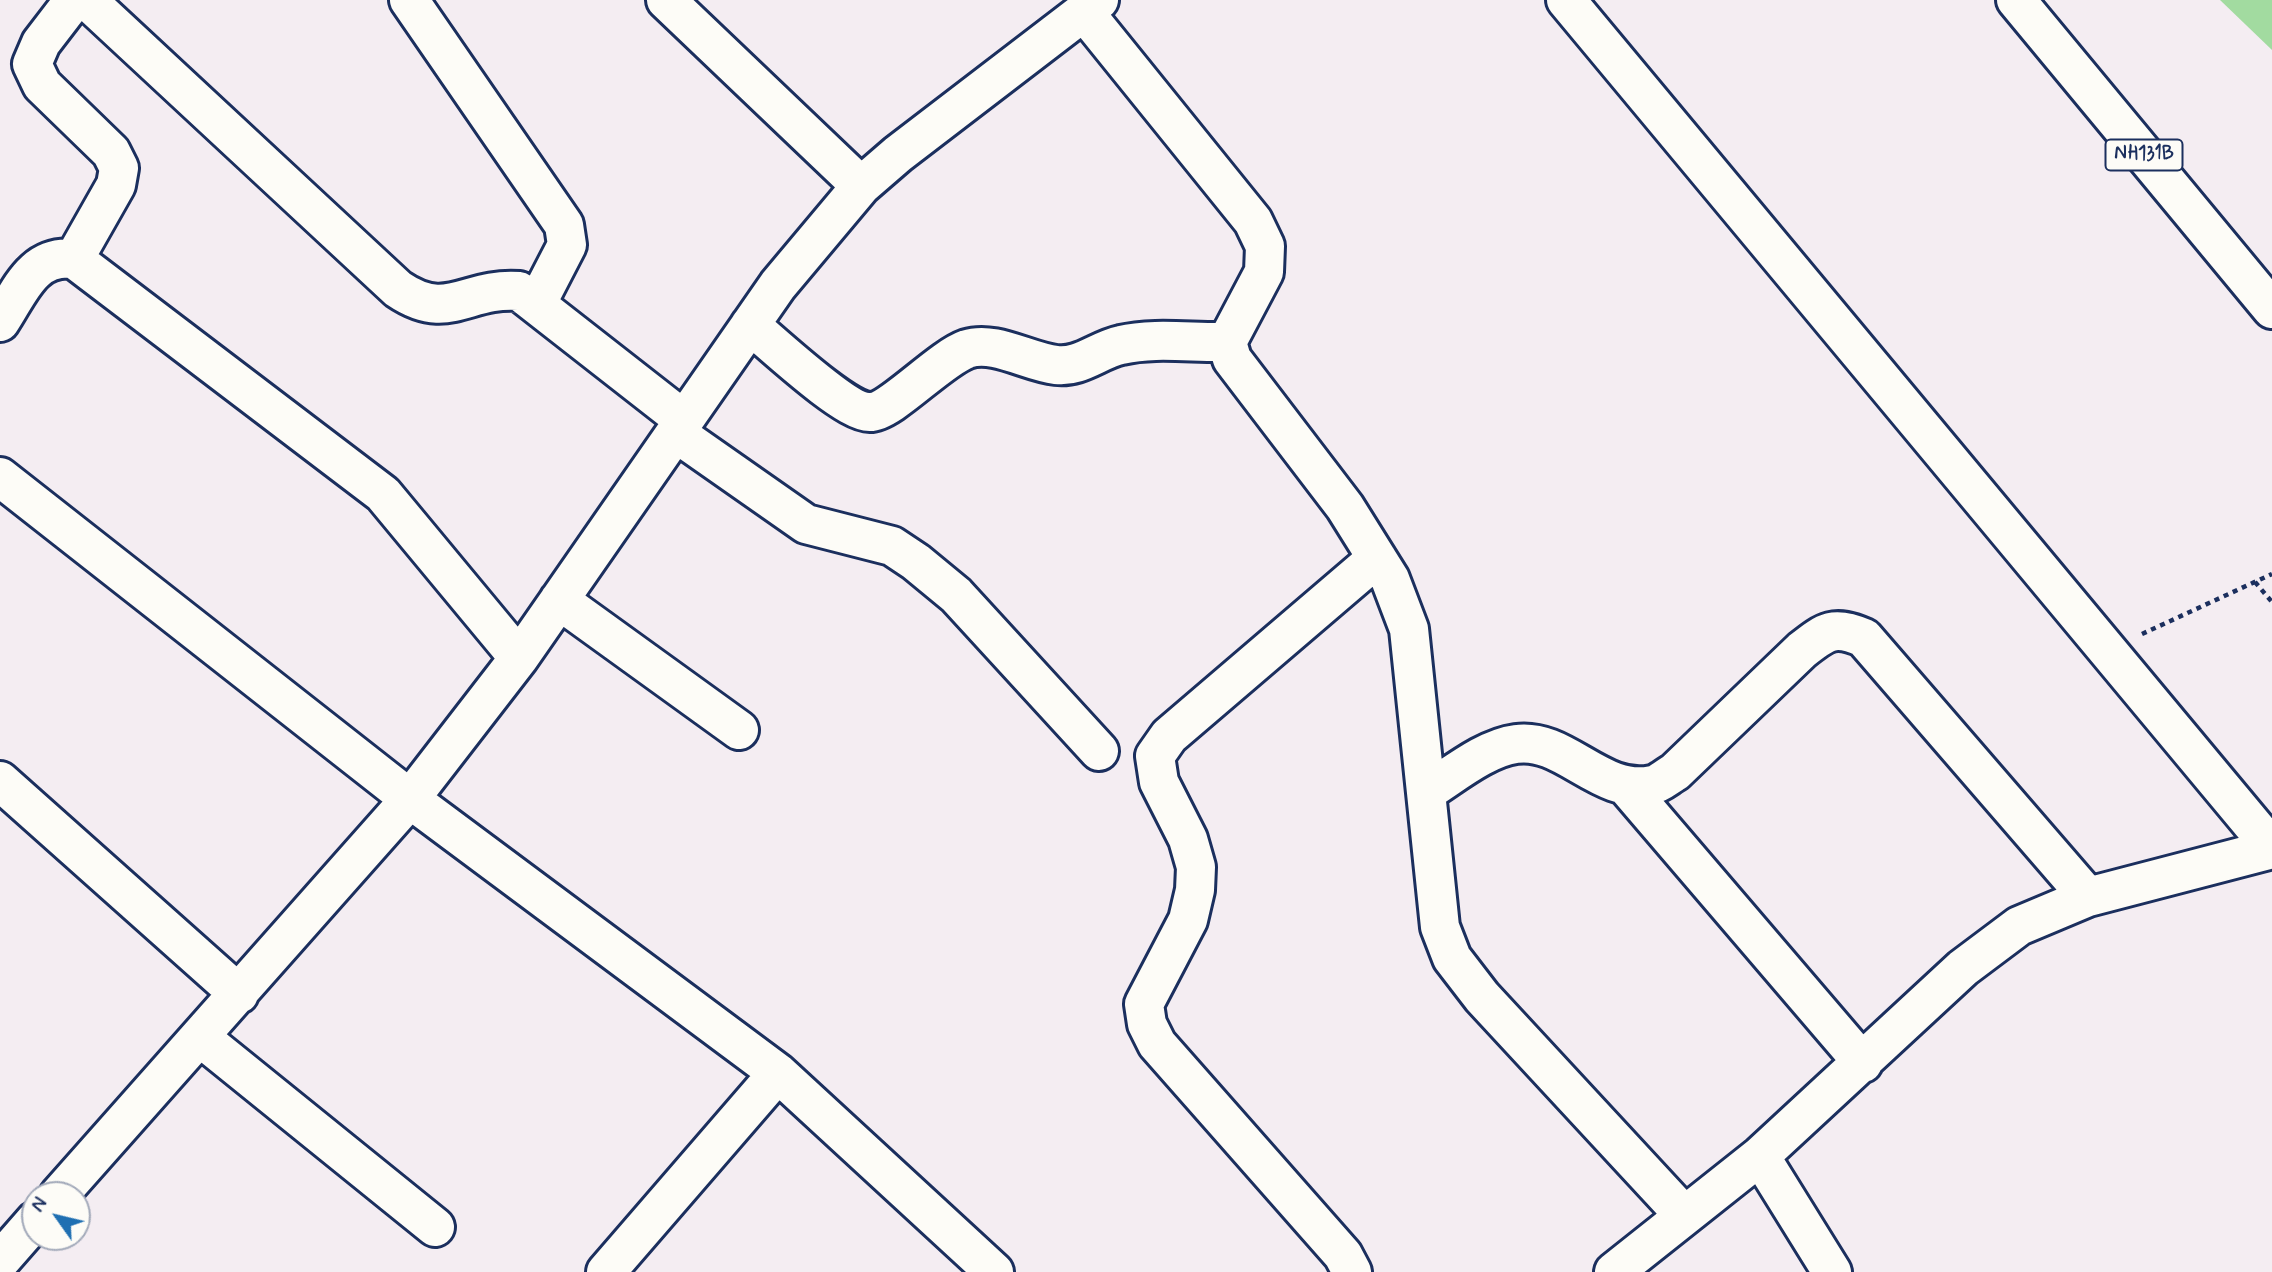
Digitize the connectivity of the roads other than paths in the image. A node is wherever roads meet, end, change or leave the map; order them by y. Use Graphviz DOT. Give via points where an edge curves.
graph roads {
  1 [pos="74,0"];
  2 [pos="87,0"];
  3 [pos="409,0"];
  4 [pos="666,0"];
  5 [pos="2016,0"];
  6 [pos="1567,1"];
  7 [pos="1092,6"];
  8 [pos="861,186"];
  9 [pos="74,259"];
  10 [pos="537,303"];
  11 [pos="2272,309"];
  12 [pos="0,322"];
  13 [pos="750,325"];
  14 [pos="1227,342"];
  15 [pos="680,427"];
  16 [pos="0,477"];
  17 [pos="1377,558"];
  18 [pos="559,600"];
  19 [pos="519,658"];
  20 [pos="739,730"];
  21 [pos="1099,751"];
  22 [pos="0,781"];
  23 [pos="1626,786"];
  24 [pos="1426,792"];
  25 [pos="410,799"];
  26 [pos="2272,848"];
  27 [pos="2088,897"];
  28 [pos="239,994"];
  29 [pos="200,1037"];
  30 [pos="1863,1063"];
  31 [pos="778,1073"];
  32 [pos="1760,1156"];
  33 [pos="71,1181"];
  34 [pos="1683,1214"];
  35 [pos="435,1227"];
  36 [pos="21,1237"];
  37 [pos="0,1261"];
  38 [pos="606,1272"];
  39 [pos="995,1272"];
  40 [pos="1352,1272"];
  41 [pos="1614,1272"];
  42 [pos="1832,1272"];
  1 -- 9 [label="main road" via="41,43 33,64 42,86 111,152 119,168 116,185"];
  2 -- 10 [label="main road" via="398,289 419,303 439,306 495,289 519,291"];
  3 -- 10 [label="main road" via="564,225 567,245"];
  4 -- 8 [label="main road"];
  5 -- 11 [label="main road, NH131B"];
  6 -- 26 [label="main road"];
  7 -- 8 [label="main road"];
  7 -- 14 [label="main road" via="1254,221 1265,246 1264,272"];
  8 -- 13 [label="main road"];
  9 -- 12 [label="main road" via="55,257 37,266"];
  9 -- 19 [label="main road" via="383,494"];
  10 -- 15 [label="main road"];
  13 -- 14 [label="main road" via="837,397 871,413 891,403 945,360 970,348 993,348 1056,365 1074,365 1122,344"];
  13 -- 15 [label="main road"];
  14 -- 17 [label="main road" via="1232,359 1345,507"];
  15 -- 18 [label="main road"];
  15 -- 21 [label="main road" via="806,524 892,546 916,562 956,595"];
  16 -- 25 [label="main road"];
  17 -- 24 [label="main road" via="1409,629"];
  17 -- 40 [label="main road" via="1169,736 1155,756 1159,782 1188,839 1196,867 1195,890 1188,920 1144,1004 1157,1044 1343,1255"];
  18 -- 19 [label="main road"];
  18 -- 20 [label="main road"];
  19 -- 25 [label="main road"];
  22 -- 28 [label="main road"];
  23 -- 24 [label="main road" via="1542,744 1515,744 1489,754"];
  23 -- 27 [label="main road" via="1654,785 1675,772 1802,650 1822,634 1843,629 1864,638"];
  23 -- 30 [label="main road"];
  24 -- 34 [label="main road" via="1440,927 1452,958"];
  25 -- 28 [label="main road"];
  25 -- 31 [label="main road"];
  26 -- 27 [label="main road"];
  27 -- 30 [label="main road" via="2019,926 1963,968"];
  28 -- 29 [label="main road"];
  29 -- 33 [label="main road"];
  29 -- 35 [label="main road"];
  30 -- 32 [label="main road"];
  31 -- 38 [label="main road"];
  31 -- 39 [label="main road"];
  32 -- 34 [label="main road"];
  32 -- 42 [label="main road"];
  34 -- 41 [label="main road"];
  36 -- 37 [label="main road"];
}
